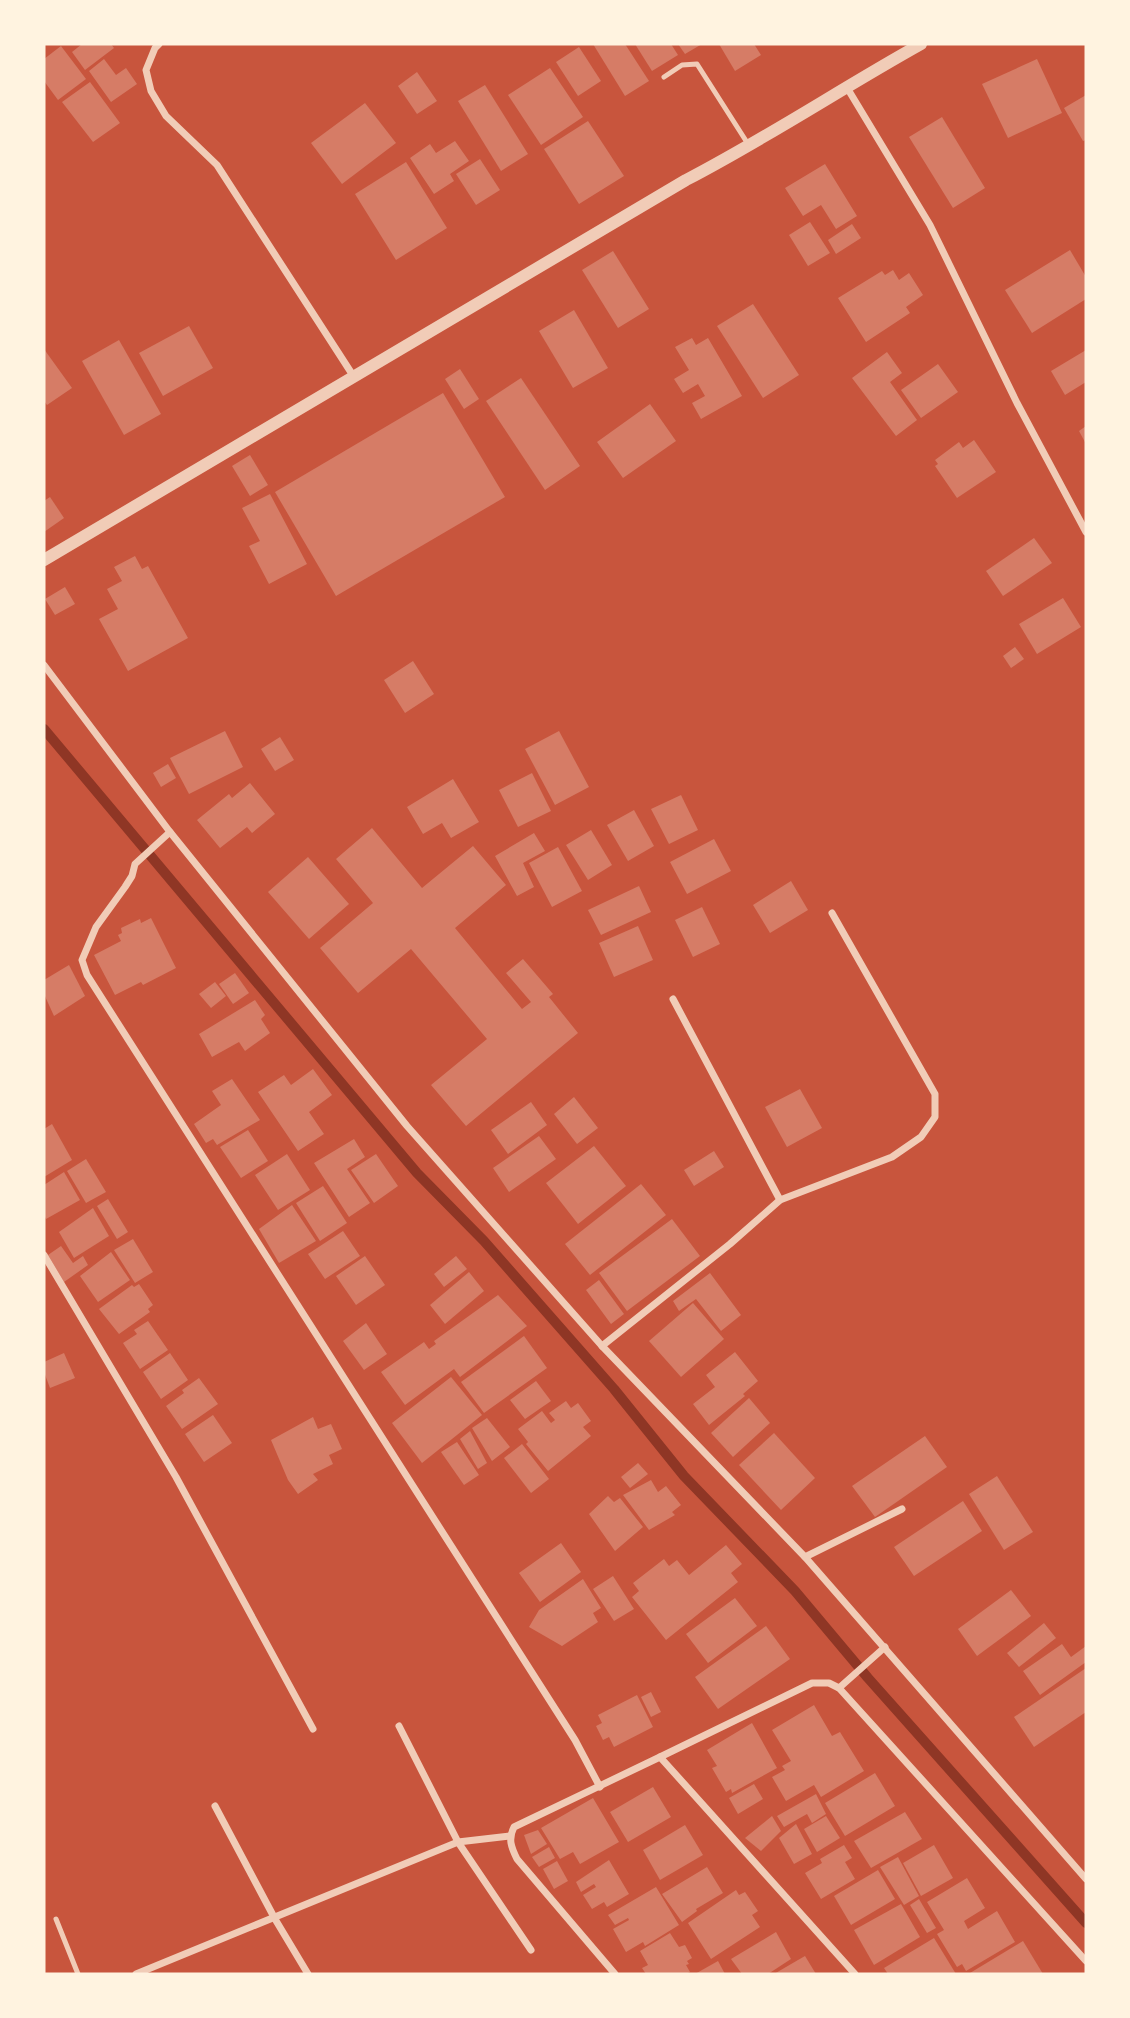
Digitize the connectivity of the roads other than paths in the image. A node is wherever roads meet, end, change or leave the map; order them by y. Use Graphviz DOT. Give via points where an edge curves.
graph roads {
  1 [pos="159,44"];
  2 [pos="921,44"];
  3 [pos="664,77"];
  4 [pos="846,85"];
  5 [pos="749,147"];
  6 [pos="354,376"];
  7 [pos="1086,532"];
  8 [pos="44,560"];
  9 [pos="44,665"];
  10 [pos="170,832"];
  11 [pos="832,913"];
  12 [pos="673,999"];
  13 [pos="780,1200"];
  14 [pos="44,1255"];
  15 [pos="602,1346"];
  16 [pos="902,1509"];
  17 [pos="805,1557"];
  18 [pos="886,1647"];
  19 [pos="839,1688"];
  20 [pos="399,1726"];
  21 [pos="313,1728"];
  22 [pos="660,1757"];
  23 [pos="600,1787"];
  24 [pos="215,1806"];
  25 [pos="510,1836"];
  26 [pos="458,1842"];
  27 [pos="1086,1879"];
  28 [pos="56,1919"];
  29 [pos="275,1919"];
  30 [pos="531,1950"];
  31 [pos="1086,1961"];
  32 [pos="78,1974"];
  33 [pos="136,1974"];
  34 [pos="308,1974"];
  35 [pos="615,1974"];
  36 [pos="855,1974"];
  1 -- 6 [label="street" via="146,70 151,91 166,116 218,165"];
  2 -- 4 [label="street"];
  3 -- 5 [label="lane" via="682,65 697,64"];
  4 -- 5 [label="street"];
  4 -- 7 [label="street" via="930,225"];
  5 -- 6 [label="street"];
  6 -- 8 [label="street"];
  9 -- 10 [label="street"];
  10 -- 15 [label="street" via="407,1126"];
  10 -- 23 [label="street" via="135,864 132,876 96,927 82,960 87,975 575,1740"];
  11 -- 13 [label="street" via="935,1094 934,1116 921,1137 892,1157"];
  12 -- 13 [label="street"];
  13 -- 15 [label="street"];
  14 -- 21 [label="street" via="176,1477"];
  15 -- 17 [label="street"];
  16 -- 17 [label="street"];
  17 -- 18 [label="street"];
  18 -- 19 [label="street"];
  18 -- 27 [label="street"];
  19 -- 22 [label="street" via="812,1683"];
  19 -- 31 [label="street"];
  20 -- 26 [label="street"];
  22 -- 23 [label="street"];
  22 -- 36 [label="street"];
  23 -- 25 [label="street" via="514,1827"];
  24 -- 29 [label="street"];
  25 -- 26 [label="street"];
  25 -- 35 [label="street" via="517,1859"];
  26 -- 29 [label="street"];
  26 -- 30 [label="street"];
  28 -- 32 [label="lane"];
  29 -- 33 [label="street"];
  29 -- 34 [label="street"];
}
